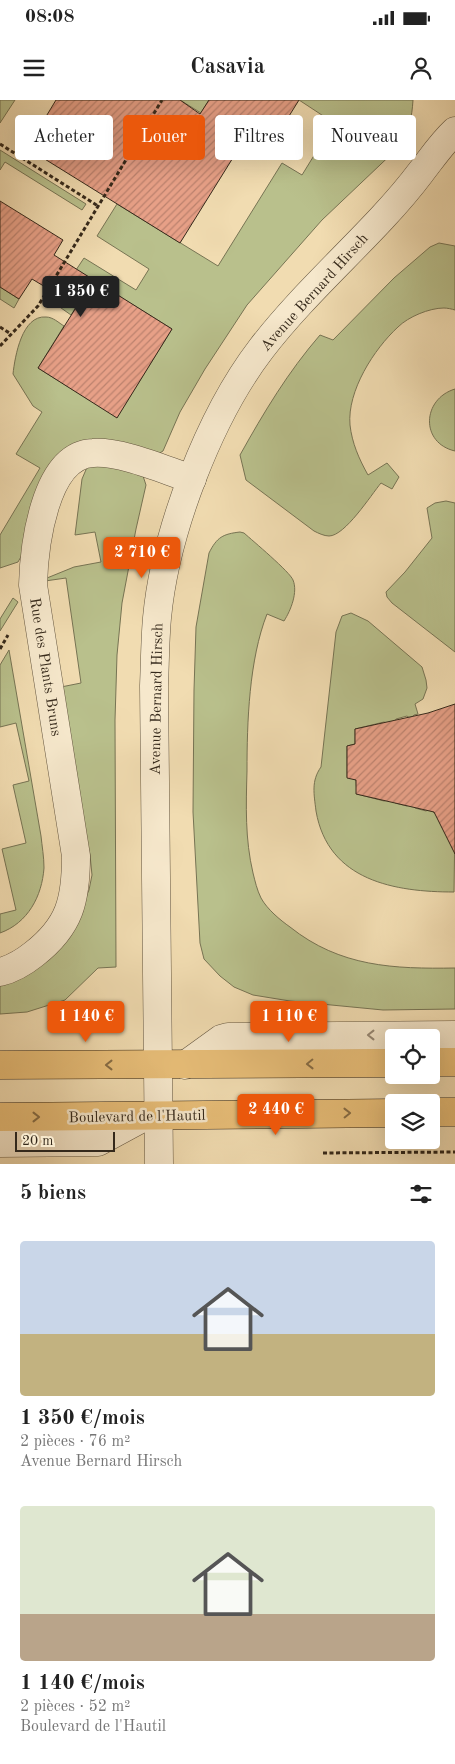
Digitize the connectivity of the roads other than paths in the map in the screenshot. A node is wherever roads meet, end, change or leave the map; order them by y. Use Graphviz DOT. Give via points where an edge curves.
graph roads {
  1 [pos="455,116"];
  2 [pos="448,138"];
  3 [pos="192,480"];
  4 [pos="0,972"];
  5 [pos="455,1035"];
  6 [pos="385,1062"];
  7 [pos="440,1062"];
  8 [pos="455,1062"];
  9 [pos="0,1065"];
  10 [pos="158,1065"];
  11 [pos="185,1065"];
  12 [pos="440,1112"];
  13 [pos="455,1112"];
  14 [pos="385,1113"];
  15 [pos="152,1116"];
  16 [pos="0,1117"];
  17 [pos="440,1120"];
  18 [pos="455,1124"];
  19 [pos="0,1143"];
  20 [pos="159,1164"];
  1 -- 2 [label="street, Avenue Bernard Hirsch"];
  2 -- 3 [label="street, Avenue Bernard Hirsch" via="388,212 288,317 262,349 239,382 212,432"];
  3 -- 4 [label="street, Rue des Plants Bruns" via="137,461 91,452 68,464 47,496 34,560 33,584 76,856 76,875 69,913 61,927 48,943 24,961"];
  3 -- 10 [label="street, Avenue Bernard Hirsch" via="166,565 157,617 154,696"];
  5 -- 11 [label="street, one-way" via="228,1037"];
  6 -- 11 [label="main road, one-way"];
  7 -- 8 [label="main road"];
  10 -- 9 [label="main road, one-way"];
  10 -- 11 [label="main road"];
  10 -- 15 [label="street, Avenue Bernard Hirsch"];
  12 -- 13 [label="main road"];
  15 -- 14 [label="main road, Boulevard de l'Hautil, one-way"];
  16 -- 15 [label="main road, Boulevard de l'Hautil, one-way"];
  15 -- 19 [label="street" via="98,1142"];
  15 -- 20 [label="street, Avenue Bernard Hirsch"];
  17 -- 18 [label="street"];
}
